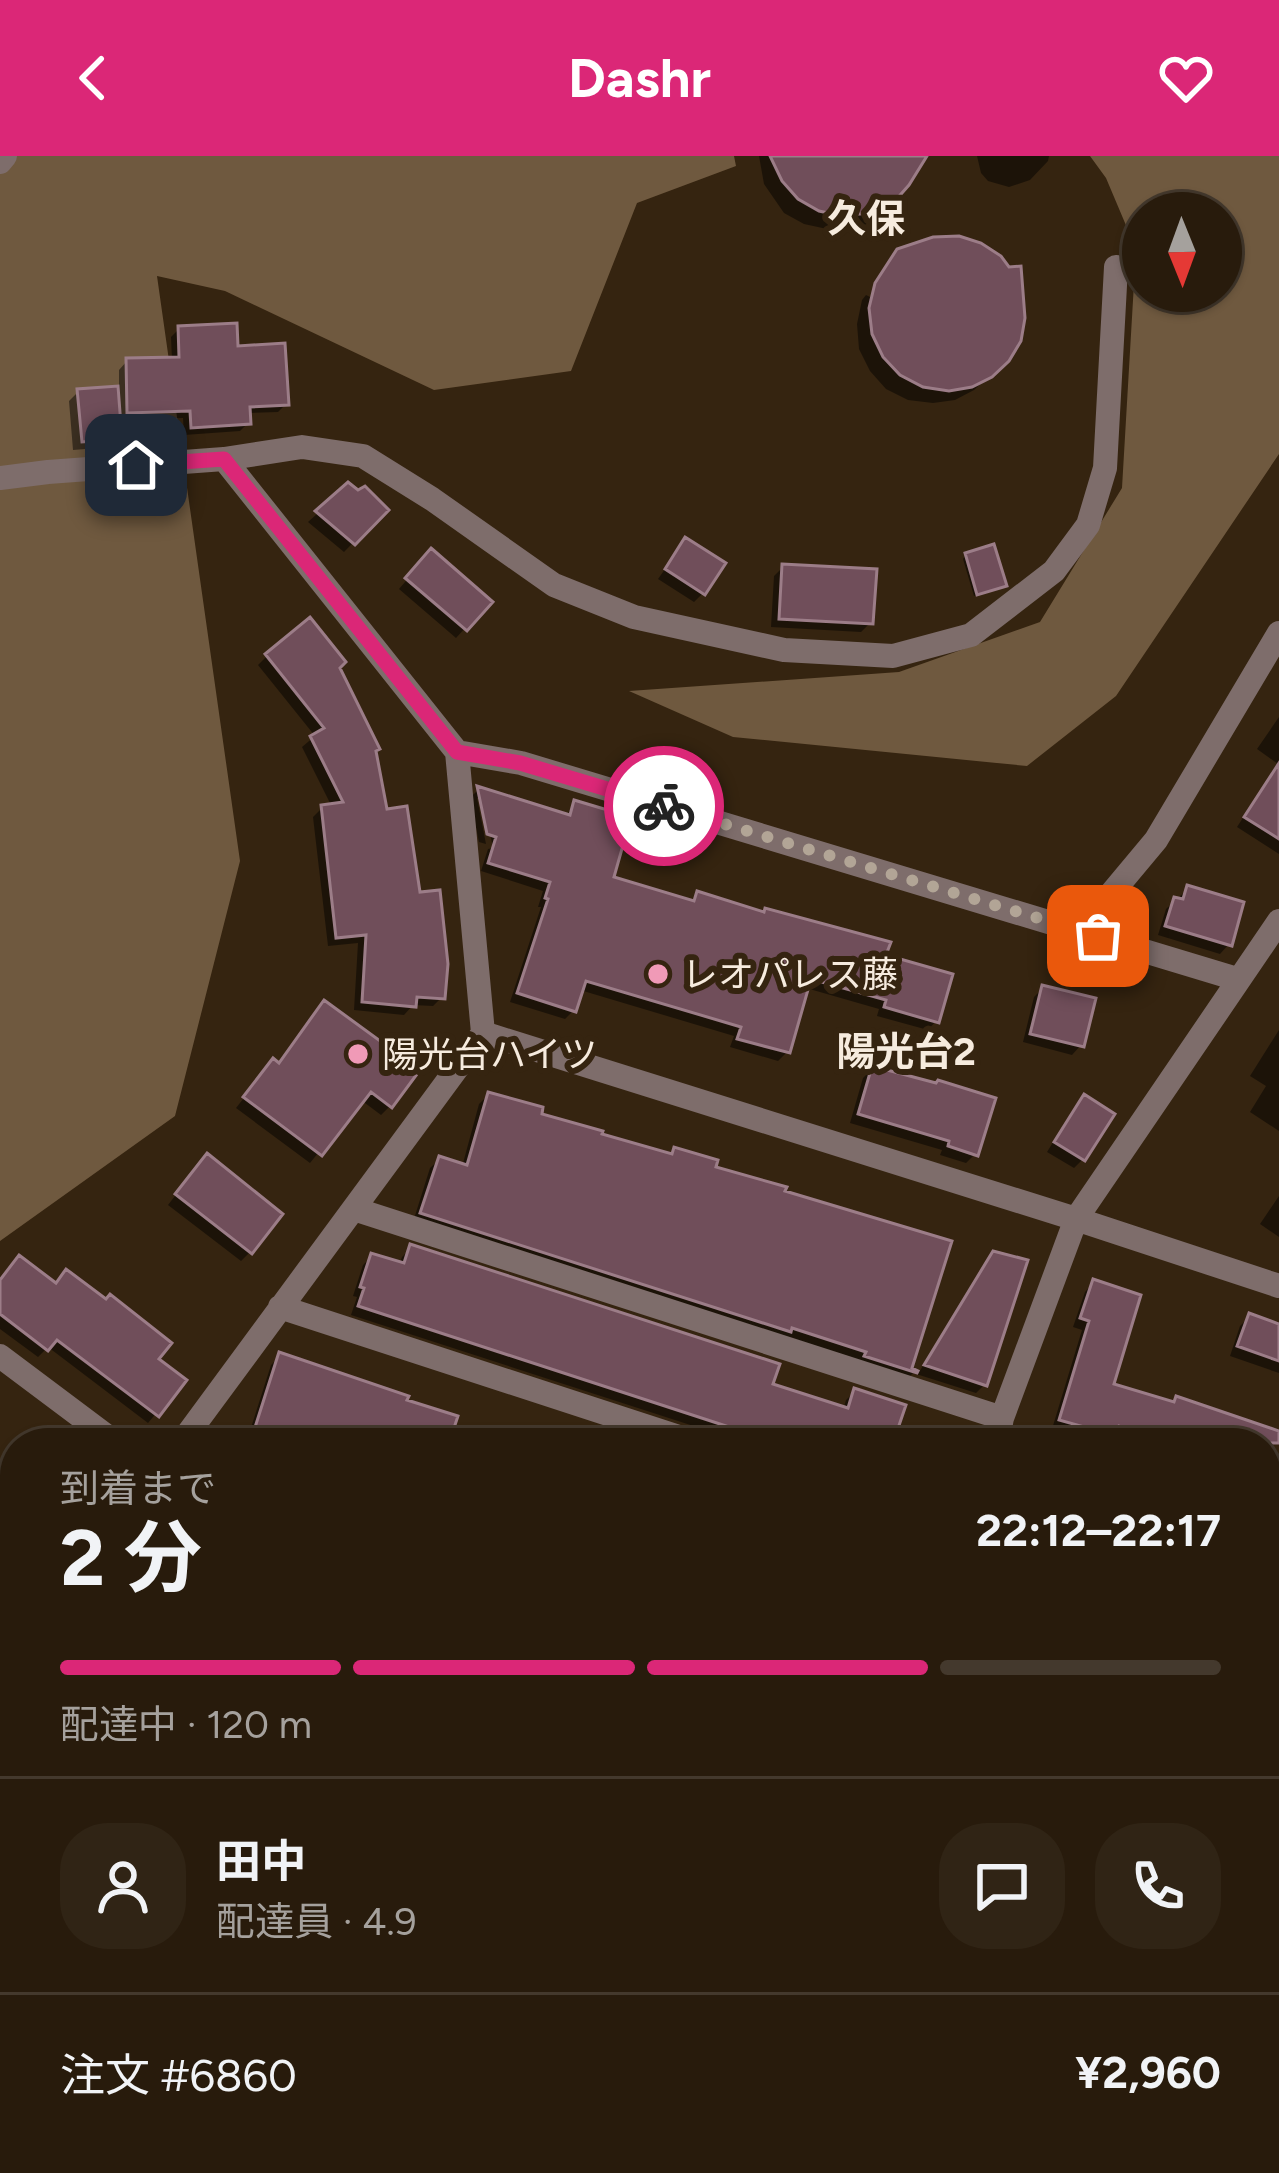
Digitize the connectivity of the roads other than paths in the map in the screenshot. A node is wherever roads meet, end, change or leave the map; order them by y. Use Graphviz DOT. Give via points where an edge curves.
graph roads {
  1 [pos="1116,267"];
  2 [pos="224,459"];
  3 [pos="0,478"];
  4 [pos="1279,633"];
  5 [pos="457,752"];
  6 [pos="1279,921"];
  7 [pos="1080,931"];
  8 [pos="1238,979"];
  9 [pos="483,1033"];
  10 [pos="354,1209"];
  11 [pos="1076,1219"];
  12 [pos="1279,1286"];
  13 [pos="280,1307"];
  14 [pos="0,1356"];
  15 [pos="96,1428"];
  16 [pos="192,1428"];
  17 [pos="651,1428"];
  18 [pos="990,1428"];
  19 [pos="1000,1428"];
  1 -- 2 [label="street" via="1105,468 1088,525 1054,571 970,635 893,656 784,650 634,617 554,585 363,456 302,447"];
  2 -- 3 [label="street"];
  2 -- 5 [label="street"];
  4 -- 7 [label="street" via="1156,840"];
  5 -- 7 [label="street" via="520,763"];
  5 -- 9 [label="street"];
  6 -- 8 [label="street"];
  7 -- 8 [label="street"];
  8 -- 11 [label="street"];
  9 -- 10 [label="street"];
  9 -- 11 [label="street"];
  10 -- 13 [label="street"];
  10 -- 18 [label="street"];
  11 -- 12 [label="street"];
  11 -- 19 [label="street"];
  13 -- 16 [label="street"];
  13 -- 17 [label="street"];
  14 -- 15 [label="street"];
}
